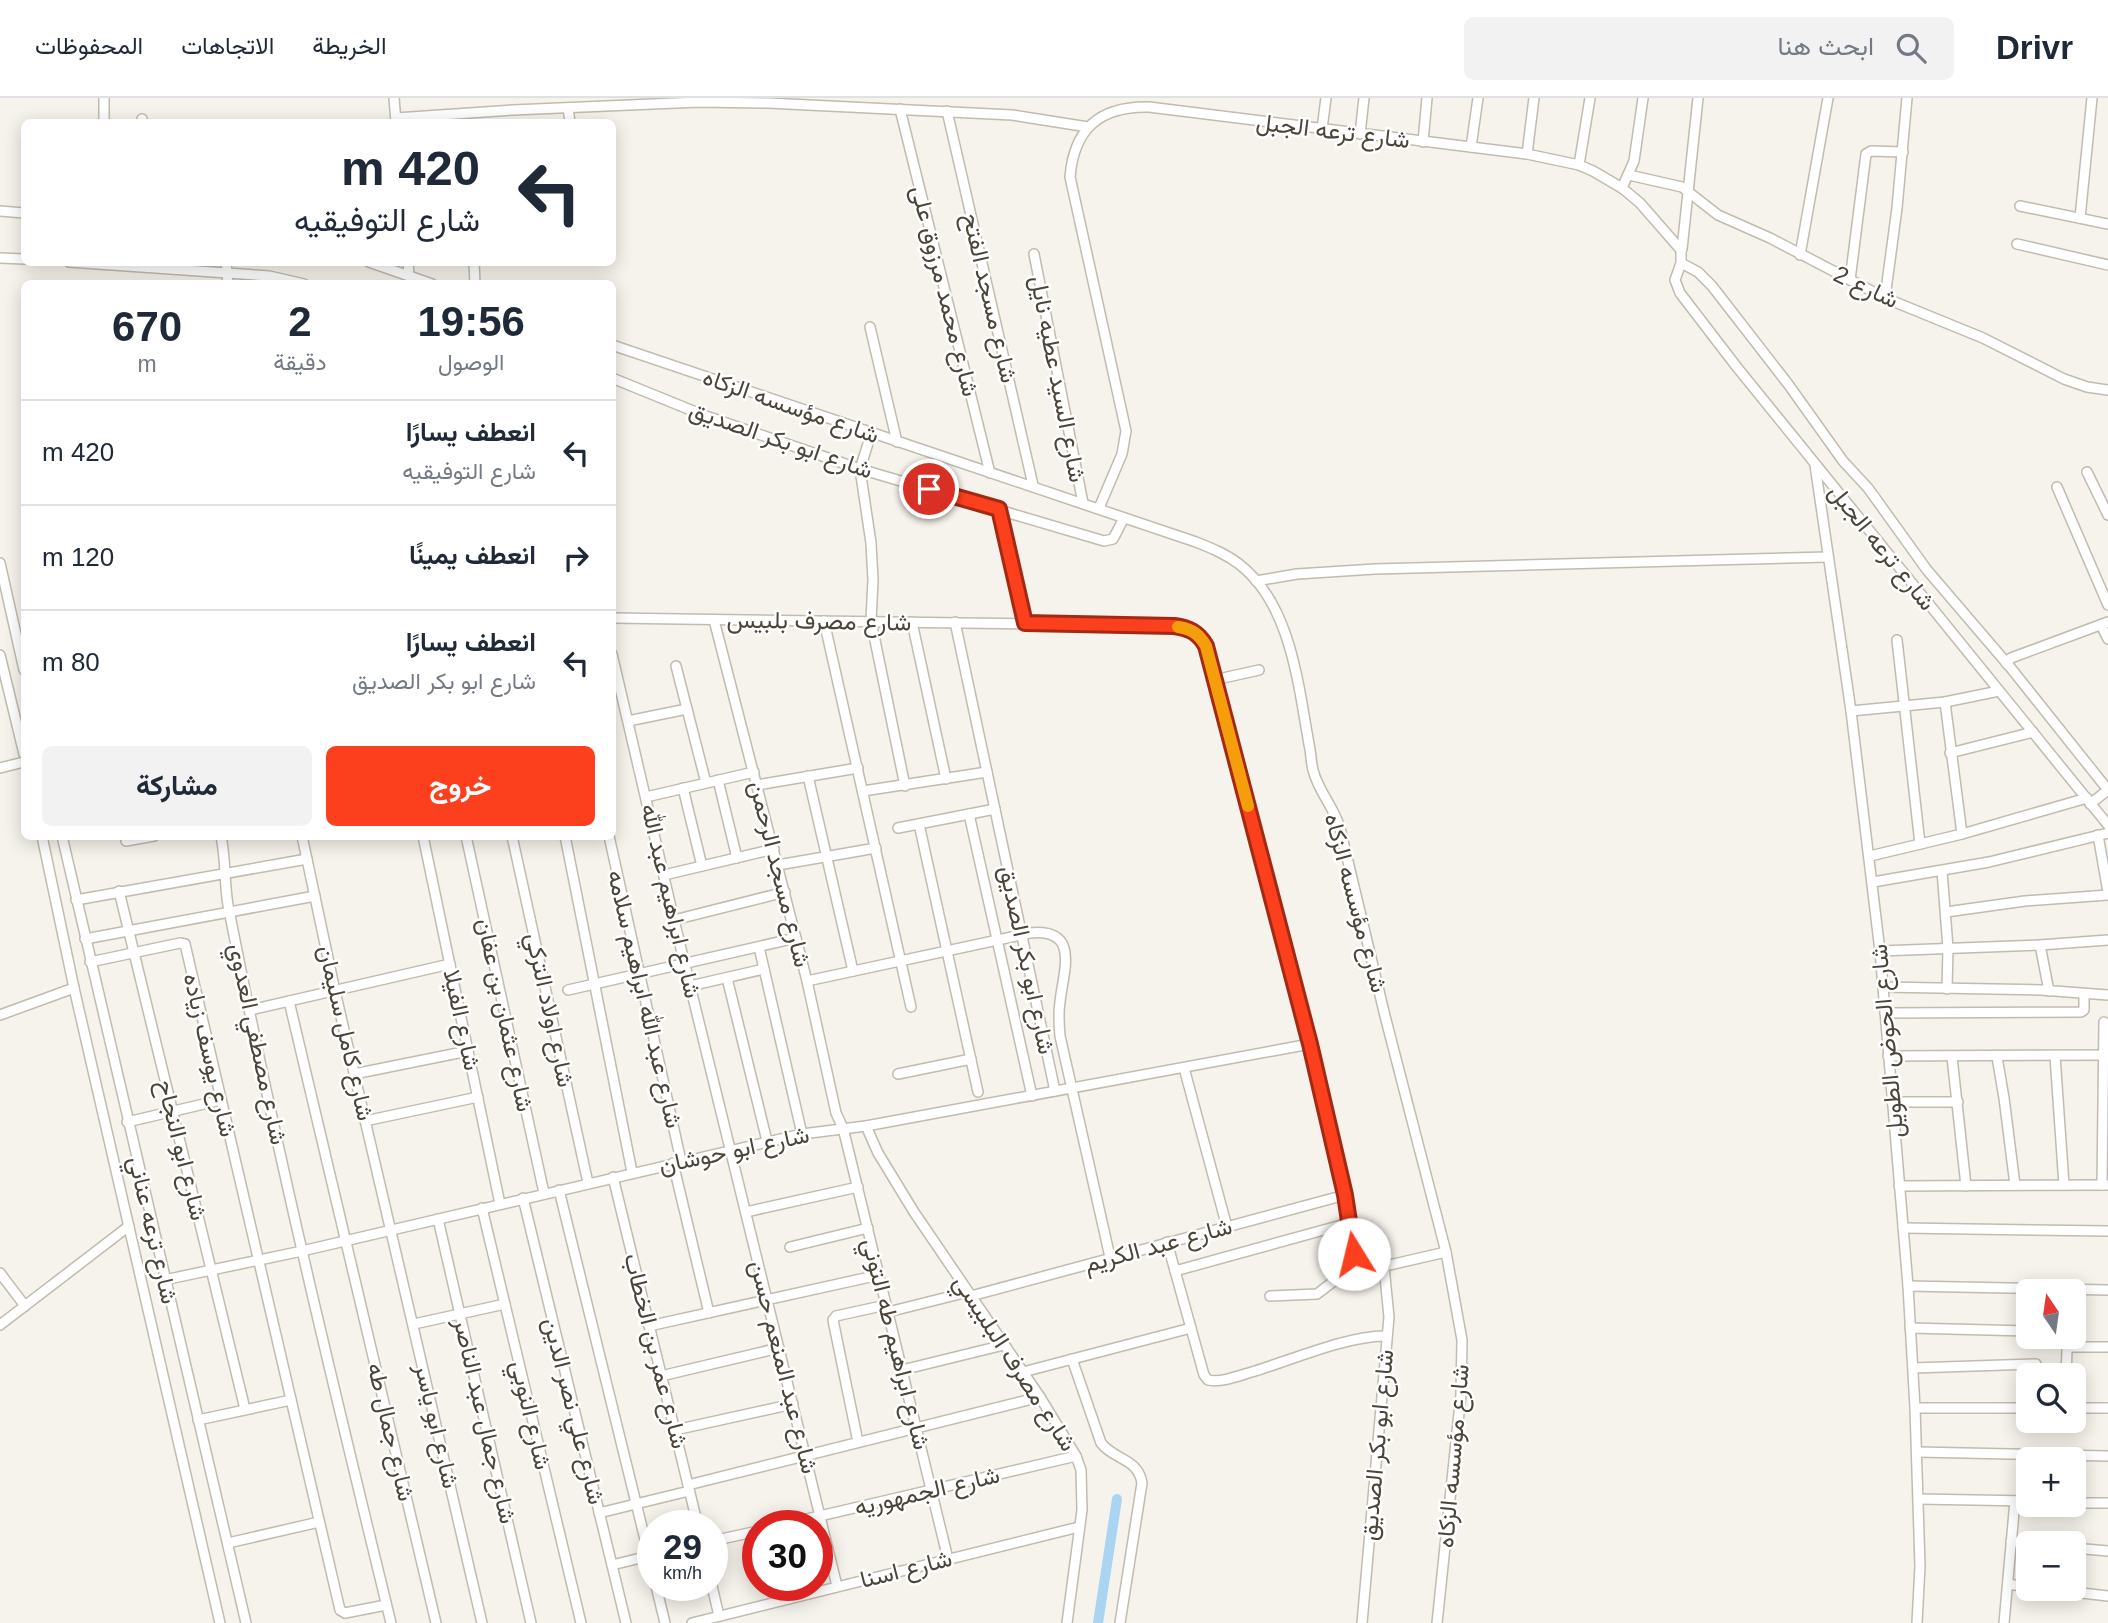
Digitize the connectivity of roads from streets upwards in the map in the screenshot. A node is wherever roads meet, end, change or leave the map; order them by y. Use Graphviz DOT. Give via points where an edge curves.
graph roads {
  1 [pos="104,98"];
  2 [pos="394,98"];
  3 [pos="513,98"];
  4 [pos="1326,98"];
  5 [pos="1364,98"];
  6 [pos="1427,98"];
  7 [pos="1478,98"];
  8 [pos="1534,98"];
  9 [pos="1590,98"];
  10 [pos="1643,98"];
  11 [pos="1698,98"];
  12 [pos="1828,98"];
  13 [pos="1908,98"];
  14 [pos="2092,98"];
  15 [pos="568,108"];
  16 [pos="900,109"];
  17 [pos="513,110"];
  18 [pos="947,111"];
  19 [pos="104,119"];
  20 [pos="396,119"];
  21 [pos="408,119"];
  22 [pos="570,119"];
  23 [pos="1088,127"];
  24 [pos="1322,129"];
  25 [pos="1360,134"];
  26 [pos="1423,142"];
  27 [pos="1471,147"];
  28 [pos="1903,152"];
  29 [pos="1527,154"];
  30 [pos="1579,165"];
  31 [pos="1629,175"];
  32 [pos="1622,188"];
  33 [pos="1688,191"];
  34 [pos="2020,206"];
  35 [pos="0,211"];
  36 [pos="21,213"];
  37 [pos="2080,218"];
  38 [pos="2108,224"];
  39 [pos="2017,244"];
  40 [pos="1681,250"];
  41 [pos="1034,254"];
  42 [pos="1800,255"];
  43 [pos="0,258"];
  44 [pos="21,260"];
  45 [pos="1681,262"];
  46 [pos="2108,265"];
  47 [pos="108,266"];
  48 [pos="380,266"];
  49 [pos="408,266"];
  50 [pos="409,276"];
  51 [pos="227,278"];
  52 [pos="286,280"];
  53 [pos="420,280"];
  54 [pos="1850,280"];
  55 [pos="1885,298"];
  56 [pos="870,327"];
  57 [pos="616,346"];
  58 [pos="616,380"];
  59 [pos="2108,390"];
  60 [pos="871,434"];
  61 [pos="897,442"];
  62 [pos="1814,463"];
  63 [pos="860,469"];
  64 [pos="2087,472"];
  65 [pos="990,473"];
  66 [pos="1033,485"];
  67 [pos="2057,487"];
  68 [pos="1083,503"];
  69 [pos="1099,508"];
  70 [pos="999,509"];
  71 [pos="2108,515"];
  72 [pos="1120,516"];
  73 [pos="1828,557"];
  74 [pos="0,563"];
  75 [pos="1256,581"];
  76 [pos="2108,606"];
  77 [pos="616,618"];
  78 [pos="13,620"];
  79 [pos="21,620"];
  80 [pos="714,620"];
  81 [pos="824,621"];
  82 [pos="871,621"];
  83 [pos="912,622"];
  84 [pos="955,622"];
  85 [pos="1025,623"];
  86 [pos="2105,623"];
  87 [pos="2108,639"];
  88 [pos="1897,640"];
  89 [pos="0,655"];
  90 [pos="21,656"];
  91 [pos="2006,663"];
  92 [pos="677,666"];
  93 [pos="1259,670"];
  94 [pos="616,671"];
  95 [pos="1214,680"];
  96 [pos="1999,691"];
  97 [pos="1945,702"];
  98 [pos="1905,706"];
  99 [pos="687,709"];
  100 [pos="1851,712"];
  101 [pos="628,721"];
  102 [pos="2033,732"];
  103 [pos="21,742"];
  104 [pos="1950,753"];
  105 [pos="21,763"];
  106 [pos="0,768"];
  107 [pos="858,768"];
  108 [pos="754,772"];
  109 [pos="987,772"];
  110 [pos="808,776"];
  111 [pos="946,779"];
  112 [pos="718,780"];
  113 [pos="706,783"];
  114 [pos="757,785"];
  115 [pos="905,786"];
  116 [pos="2106,787"];
  117 [pos="683,788"];
  118 [pos="863,791"];
  119 [pos="646,797"];
  120 [pos="2090,801"];
  121 [pos="995,809"];
  122 [pos="969,814"];
  123 [pos="919,824"];
  124 [pos="2108,825"];
  125 [pos="898,828"];
  126 [pos="1962,834"];
  127 [pos="2103,834"];
  128 [pos="43,840"];
  129 [pos="63,840"];
  130 [pos="131,840"];
  131 [pos="222,840"];
  132 [pos="303,840"];
  133 [pos="424,840"];
  134 [pos="467,840"];
  135 [pos="513,840"];
  136 [pos="566,840"];
  137 [pos="610,840"];
  138 [pos="125,841"];
  139 [pos="1920,844"];
  140 [pos="876,848"];
  141 [pos="774,849"];
  142 [pos="827,856"];
  143 [pos="1870,856"];
  144 [pos="737,858"];
  145 [pos="307,859"];
  146 [pos="778,865"];
  147 [pos="702,866"];
  148 [pos="1942,871"];
  149 [pos="226,873"];
  150 [pos="664,875"];
  151 [pos="1873,882"];
  152 [pos="119,891"];
  153 [pos="785,892"];
  154 [pos="2108,893"];
  155 [pos="315,897"];
  156 [pos="76,900"];
  157 [pos="230,912"];
  158 [pos="1946,912"];
  159 [pos="674,920"];
  160 [pos="128,931"];
  161 [pos="1021,934"];
  162 [pos="796,938"];
  163 [pos="85,939"];
  164 [pos="997,940"];
  165 [pos="2108,940"];
  166 [pos="2040,945"];
  167 [pos="759,947"];
  168 [pos="1948,948"];
  169 [pos="947,950"];
  170 [pos="1880,951"];
  171 [pos="134,953"];
  172 [pos="901,960"];
  173 [pos="90,962"];
  174 [pos="450,964"];
  175 [pos="685,964"];
  176 [pos="764,969"];
  177 [pos="853,971"];
  178 [pos="640,974"];
  179 [pos="727,978"];
  180 [pos="807,981"];
  181 [pos="594,985"];
  182 [pos="690,986"];
  183 [pos="1883,987"];
  184 [pos="74,988"];
  185 [pos="1947,989"];
  186 [pos="568,990"];
  187 [pos="335,991"];
  188 [pos="2049,991"];
  189 [pos="2084,993"];
  190 [pos="2108,995"];
  191 [pos="289,1001"];
  192 [pos="911,1007"];
  193 [pos="250,1010"];
  194 [pos="1885,1013"];
  195 [pos="0,1015"];
  196 [pos="2104,1022"];
  197 [pos="1310,1044"];
  198 [pos="468,1051"];
  199 [pos="2106,1055"];
  200 [pos="1888,1056"];
  201 [pos="2055,1056"];
  202 [pos="1952,1057"];
  203 [pos="1997,1057"];
  204 [pos="971,1059"];
  205 [pos="1184,1068"];
  206 [pos="354,1074"];
  207 [pos="898,1074"];
  208 [pos="2106,1080"];
  209 [pos="1071,1088"];
  210 [pos="1055,1091"];
  211 [pos="978,1092"];
  212 [pos="1032,1096"];
  213 [pos="478,1097"];
  214 [pos="220,1100"];
  215 [pos="1892,1102"];
  216 [pos="1958,1102"];
  217 [pos="173,1111"];
  218 [pos="365,1121"];
  219 [pos="127,1122"];
  220 [pos="866,1126"];
  221 [pos="843,1128"];
  222 [pos="803,1134"];
  223 [pos="766,1141"];
  224 [pos="731,1149"];
  225 [pos="677,1162"];
  226 [pos="632,1172"];
  227 [pos="613,1177"];
  228 [pos="588,1182"];
  229 [pos="2014,1185"];
  230 [pos="2064,1185"];
  231 [pos="2105,1185"];
  232 [pos="1899,1186"];
  233 [pos="1966,1186"];
  234 [pos="858,1187"];
  235 [pos="559,1190"];
  236 [pos="544,1193"];
  237 [pos="1345,1195"];
  238 [pos="523,1198"];
  239 [pos="500,1203"];
  240 [pos="482,1208"];
  241 [pos="746,1212"];
  242 [pos="439,1219"];
  243 [pos="1349,1223"];
  244 [pos="129,1226"];
  245 [pos="1227,1227"];
  246 [pos="868,1228"];
  247 [pos="1903,1228"];
  248 [pos="392,1229"];
  249 [pos="2108,1231"];
  250 [pos="346,1240"];
  251 [pos="1167,1242"];
  252 [pos="790,1247"];
  253 [pos="302,1251"];
  254 [pos="1446,1252"];
  255 [pos="1110,1257"];
  256 [pos="257,1261"];
  257 [pos="1361,1265"];
  258 [pos="1384,1267"];
  259 [pos="212,1270"];
  260 [pos="1175,1271"];
  261 [pos="0,1273"];
  262 [pos="879,1275"];
  263 [pos="164,1280"];
  264 [pos="1908,1286"];
  265 [pos="2108,1290"];
  266 [pos="969,1294"];
  267 [pos="1270,1296"];
  268 [pos="767,1300"];
  269 [pos="505,1304"];
  270 [pos="25,1306"];
  271 [pos="887,1309"];
  272 [pos="709,1313"];
  273 [pos="460,1314"];
  274 [pos="414,1324"];
  275 [pos="0,1325"];
  276 [pos="649,1326"];
  277 [pos="1191,1328"];
  278 [pos="1910,1328"];
  279 [pos="2016,1331"];
  280 [pos="1386,1336"];
  281 [pos="1004,1345"];
  282 [pos="2108,1347"];
  283 [pos="779,1348"];
  284 [pos="1072,1359"];
  285 [pos="2066,1363"];
  286 [pos="2016,1364"];
  287 [pos="1913,1368"];
  288 [pos="902,1370"];
  289 [pos="1023,1373"];
  290 [pos="661,1376"];
  291 [pos="1040,1397"];
  292 [pos="291,1400"];
  293 [pos="793,1405"];
  294 [pos="1915,1408"];
  295 [pos="2016,1408"];
  296 [pos="2086,1408"];
  297 [pos="2108,1408"];
  298 [pos="245,1409"];
  299 [pos="198,1420"];
  300 [pos="916,1428"];
  301 [pos="675,1430"];
  302 [pos="858,1442"];
  303 [pos="1917,1452"];
  304 [pos="1076,1455"];
  305 [pos="805,1456"];
  306 [pos="2108,1456"];
  307 [pos="689,1488"];
  308 [pos="932,1490"];
  309 [pos="1919,1499"];
  310 [pos="2015,1501"];
  311 [pos="2086,1503"];
  312 [pos="2108,1503"];
  313 [pos="636,1504"];
  314 [pos="638,1510"];
  315 [pos="694,1510"];
  316 [pos="818,1510"];
  317 [pos="599,1513"];
  318 [pos="833,1513"];
  319 [pos="320,1522"];
  320 [pos="1079,1527"];
  321 [pos="2011,1541"];
  322 [pos="2016,1542"];
  323 [pos="228,1543"];
  324 [pos="2086,1549"];
  325 [pos="2108,1551"];
  326 [pos="637,1559"];
  327 [pos="948,1559"];
  328 [pos="612,1565"];
  329 [pos="833,1570"];
  330 [pos="2007,1584"];
  331 [pos="2016,1585"];
  332 [pos="837,1586"];
  333 [pos="2086,1593"];
  334 [pos="2108,1596"];
  335 [pos="660,1601"];
  336 [pos="716,1601"];
  337 [pos="386,1605"];
  338 [pos="719,1616"];
  339 [pos="706,1621"];
  340 [pos="220,1623"];
  341 [pos="246,1623"];
  342 [pos="391,1623"];
  343 [pos="436,1623"];
  344 [pos="482,1623"];
  345 [pos="531,1623"];
  346 [pos="581,1623"];
  347 [pos="626,1623"];
  348 [pos="665,1623"];
  349 [pos="692,1623"];
  350 [pos="1067,1623"];
  351 [pos="1120,1623"];
  352 [pos="1362,1623"];
  353 [pos="1437,1623"];
  354 [pos="1917,1623"];
  355 [pos="2004,1623"];
  1 -- 19 [label="street"];
  2 -- 20 [label="street"];
  3 -- 17 [label="street"];
  4 -- 24 [label="street"];
  5 -- 25 [label="street"];
  6 -- 26 [label="street"];
  7 -- 27 [label="street"];
  8 -- 29 [label="street"];
  9 -- 30 [label="street"];
  10 -- 31 [label="street"];
  11 -- 33 [label="street"];
  12 -- 42 [label="street"];
  13 -- 28 [label="street"];
  14 -- 37 [label="street"];
  15 -- 16 [label="street" via="699,102"];
  15 -- 17 [label="street"];
  15 -- 22 [label="street"];
  16 -- 18 [label="street"];
  16 -- 65 [label="street, شارع محمد مرزوق على"];
  17 -- 21 [label="street"];
  18 -- 23 [label="street"];
  18 -- 66 [label="street, شارع مسجد الفتح"];
  23 -- 24 [label="street, شارع ترعه الجبل" via="1106,113 1149,107"];
  23 -- 69 [label="street" via="1071,158 1070,177 1126,431 1122,454"];
  24 -- 25 [label="street, شارع ترعه الجبل"];
  25 -- 26 [label="street, شارع ترعه الجبل"];
  26 -- 27 [label="street, شارع ترعه الجبل"];
  27 -- 29 [label="street, شارع ترعه الجبل"];
  28 -- 54 [label="street" via="1866,154"];
  28 -- 55 [label="street"];
  29 -- 30 [label="street, شارع ترعه الجبل"];
  30 -- 32 [label="street, شارع ترعه الجبل"];
  31 -- 32 [label="street"];
  31 -- 33 [label="street, شارع 2"];
  32 -- 40 [label="street, شارع ترعه الجبل"];
  33 -- 40 [label="street"];
  33 -- 42 [label="street, شارع 2" via="1718,215"];
  34 -- 37 [label="street"];
  35 -- 36 [label="street"];
  37 -- 38 [label="street"];
  39 -- 46 [label="street"];
  40 -- 45 [label="street, شارع ترعه الجبل"];
  41 -- 68 [label="street, شارع السيد عطيه نايل"];
  42 -- 54 [label="street, شارع 2"];
  43 -- 44 [label="street"];
  45 -- 62 [label="street, شارع ترعه الجبل" via="1675,281 1680,293"];
  45 -- 91 [label="street, شارع ترعه الجبل" via="1712,286 1927,570"];
  47 -- 51 [label="street"];
  48 -- 50 [label="street"];
  49 -- 50 [label="street"];
  50 -- 53 [label="street"];
  51 -- 52 [label="street"];
  54 -- 55 [label="street, شارع 2"];
  55 -- 59 [label="street, شارع 2" via="1983,338 2064,379"];
  56 -- 61 [label="street"];
  57 -- 60 [label="street, شارع مؤسسه الزكاه"];
  58 -- 63 [label="street, شارع ابو بكر الصديق"];
  60 -- 61 [label="street, شارع مؤسسه الزكاه"];
  60 -- 63 [label="street"];
  61 -- 65 [label="street, شارع مؤسسه الزكاه"];
  62 -- 73 [label="street, شارع الحوض الطويل"];
  62 -- 96 [label="street, شارع ترعه الجبل"];
  63 -- 70 [label="street, شارع ابو بكر الصديق"];
  63 -- 82 [label="street" via="871,543"];
  64 -- 71 [label="street"];
  65 -- 66 [label="street, شارع مؤسسه الزكاه"];
  66 -- 68 [label="street, شارع مؤسسه الزكاه"];
  67 -- 76 [label="street"];
  68 -- 69 [label="street, شارع مؤسسه الزكاه"];
  69 -- 72 [label="street, شارع مؤسسه الزكاه"];
  70 -- 72 [label="street, شارع ابو بكر الصديق" via="1104,541 1113,539"];
  70 -- 85 [label="street"];
  72 -- 75 [label="street, شارع مؤسسه الزكاه" via="1219,551"];
  73 -- 75 [label="street" via="1375,569"];
  73 -- 100 [label="street, شارع الحوض الطويل"];
  74 -- 78 [label="street"];
  75 -- 254 [label="street, شارع مؤسسه الزكاه" via="1282,625 1316,780 1340,828"];
  77 -- 80 [label="street, شارع مصرف بلبيس"];
  78 -- 79 [label="street"];
  78 -- 90 [label="street"];
  80 -- 81 [label="street, شارع مصرف بلبيس"];
  80 -- 108 [label="street, شارع مسجد الرحمن"];
  81 -- 82 [label="street, شارع مصرف بلبيس"];
  81 -- 107 [label="street"];
  82 -- 83 [label="street, شارع مصرف بلبيس"];
  82 -- 115 [label="street"];
  83 -- 84 [label="street, شارع مصرف بلبيس"];
  83 -- 111 [label="street"];
  84 -- 85 [label="street, شارع مصرف بلبيس"];
  84 -- 109 [label="street, شارع ابو بكر الصديق"];
  85 -- 95 [label="street, شارع مصرف بلبيس" via="1194,631 1201,638"];
  86 -- 87 [label="street"];
  86 -- 91 [label="street"];
  88 -- 98 [label="street"];
  89 -- 103 [label="street"];
  91 -- 116 [label="street, شارع ترعه الجبل"];
  92 -- 99 [label="street"];
  93 -- 95 [label="street"];
  94 -- 101 [label="street, شارع ابراهيم عبد الله"];
  95 -- 197 [label="street"];
  96 -- 97 [label="street"];
  96 -- 102 [label="street, شارع ترعه الجبل"];
  97 -- 98 [label="street"];
  97 -- 104 [label="street"];
  98 -- 100 [label="street"];
  98 -- 139 [label="street"];
  99 -- 101 [label="street"];
  99 -- 113 [label="street"];
  100 -- 143 [label="street, شارع الحوض الطويل"];
  101 -- 119 [label="street, شارع ابراهيم عبد الله"];
  102 -- 104 [label="street"];
  102 -- 120 [label="street, شارع ترعه الجبل"];
  104 -- 126 [label="street"];
  105 -- 106 [label="street"];
  107 -- 110 [label="street"];
  107 -- 118 [label="street"];
  108 -- 112 [label="street"];
  108 -- 114 [label="street, شارع مسجد الرحمن"];
  109 -- 111 [label="street"];
  109 -- 121 [label="street, شارع ابو بكر الصديق"];
  110 -- 114 [label="street"];
  110 -- 142 [label="street"];
  111 -- 115 [label="street"];
  112 -- 113 [label="street"];
  112 -- 144 [label="street"];
  113 -- 117 [label="street"];
  114 -- 141 [label="street, شارع مسجد الرحمن"];
  115 -- 118 [label="street"];
  116 -- 120 [label="street"];
  117 -- 119 [label="street"];
  117 -- 147 [label="street"];
  118 -- 140 [label="street"];
  119 -- 150 [label="street, شارع ابراهيم عبد الله"];
  120 -- 124 [label="street, شارع ترعه الجبل"];
  120 -- 126 [label="street"];
  121 -- 122 [label="street"];
  121 -- 161 [label="street, شارع ابو بكر الصديق"];
  122 -- 123 [label="street"];
  122 -- 164 [label="street"];
  123 -- 125 [label="street"];
  123 -- 169 [label="street"];
  126 -- 139 [label="street"];
  127 -- 148 [label="street"];
  127 -- 154 [label="street"];
  128 -- 184 [label="street, شارع ترعه عناني"];
  129 -- 156 [label="street, شارع ترعه عناني"];
  130 -- 138 [label="street"];
  131 -- 149 [label="street, شارع مصطفي العدوي"];
  132 -- 145 [label="street, شارع كامل سليمان"];
  133 -- 174 [label="street, شارع الفيلا"];
  134 -- 236 [label="street, شارع عثمان بن عفان"];
  135 -- 228 [label="street, شارع اولاد التركي"];
  136 -- 181 [label="street"];
  137 -- 178 [label="street, شارع عبد الله ابراهيم سلامه"];
  139 -- 143 [label="street"];
  140 -- 142 [label="street"];
  140 -- 172 [label="street"];
  141 -- 144 [label="street"];
  141 -- 146 [label="street, شارع مسجد الرحمن"];
  142 -- 146 [label="street"];
  142 -- 177 [label="street"];
  143 -- 151 [label="street, شارع الحوض الطويل"];
  144 -- 147 [label="street"];
  145 -- 149 [label="street"];
  145 -- 155 [label="street, شارع كامل سليمان"];
  146 -- 153 [label="street, شارع مسجد الرحمن"];
  147 -- 150 [label="street"];
  148 -- 151 [label="street"];
  148 -- 158 [label="street"];
  149 -- 152 [label="street"];
  149 -- 157 [label="street, شارع مصطفي العدوي"];
  150 -- 159 [label="street, شارع ابراهيم عبد الله"];
  151 -- 170 [label="street, شارع الحوض الطويل"];
  152 -- 156 [label="street"];
  152 -- 160 [label="street, شارع ابو النجاح"];
  153 -- 159 [label="street"];
  153 -- 162 [label="street, شارع مسجد الرحمن"];
  154 -- 158 [label="street"];
  155 -- 157 [label="street"];
  155 -- 187 [label="street, شارع كامل سليمان"];
  156 -- 163 [label="street, شارع ترعه عناني"];
  157 -- 160 [label="street"];
  157 -- 193 [label="street, شارع مصطفي العدوي"];
  158 -- 168 [label="street"];
  159 -- 175 [label="street, شارع ابراهيم عبد الله"];
  160 -- 163 [label="street"];
  160 -- 171 [label="street, شارع ابو النجاح"];
  161 -- 164 [label="street"];
  161 -- 209 [label="street" via="1052,935 1066,951 1059,1024"];
  161 -- 210 [label="street, شارع ابو بكر الصديق"];
  162 -- 167 [label="street"];
  162 -- 180 [label="street, شارع مسجد الرحمن"];
  163 -- 173 [label="street, شارع ترعه عناني"];
  164 -- 169 [label="street"];
  164 -- 212 [label="street"];
  165 -- 166 [label="street"];
  166 -- 168 [label="street"];
  166 -- 188 [label="street"];
  167 -- 175 [label="street"];
  167 -- 176 [label="street"];
  168 -- 170 [label="street"];
  168 -- 185 [label="street"];
  169 -- 172 [label="street"];
  169 -- 204 [label="street"];
  170 -- 183 [label="street, شارع الحوض الطويل"];
  171 -- 173 [label="street, شارع يوسف زياده"];
  171 -- 214 [label="street, شارع يوسف زياده" via="185,944"];
  171 -- 217 [label="street, شارع ابو النجاح"];
  172 -- 177 [label="street"];
  172 -- 192 [label="street"];
  173 -- 219 [label="street, شارع ترعه عناني"];
  174 -- 187 [label="street"];
  174 -- 198 [label="street, شارع الفيلا"];
  175 -- 178 [label="street"];
  175 -- 182 [label="street, شارع ابراهيم عبد الله"];
  176 -- 179 [label="street"];
  176 -- 222 [label="street"];
  177 -- 180 [label="street"];
  178 -- 181 [label="street"];
  178 -- 225 [label="street, شارع عبد الله ابراهيم سلامه"];
  179 -- 182 [label="street"];
  179 -- 223 [label="street"];
  180 -- 221 [label="street, شارع مسجد الرحمن"];
  181 -- 186 [label="street"];
  181 -- 226 [label="street"];
  182 -- 224 [label="street, شارع ابراهيم عبد الله"];
  183 -- 185 [label="street"];
  183 -- 194 [label="street, شارع الحوض الطويل"];
  184 -- 195 [label="street"];
  184 -- 244 [label="street, شارع ترعه عناني"];
  185 -- 188 [label="street"];
  187 -- 191 [label="street"];
  187 -- 206 [label="street, شارع كامل سليمان"];
  188 -- 189 [label="street"];
  189 -- 190 [label="street"];
  189 -- 194 [label="street" via="2081,1012"];
  191 -- 193 [label="street"];
  191 -- 250 [label="street, شارع جمال طه"];
  193 -- 253 [label="street, شارع مصطفي العدوي"];
  194 -- 200 [label="street, شارع الحوض الطويل"];
  196 -- 199 [label="street"];
  197 -- 205 [label="street, شارع ابو حوشان"];
  197 -- 237 [label="street"];
  198 -- 206 [label="street"];
  198 -- 213 [label="street, شارع الفيلا"];
  199 -- 201 [label="street"];
  199 -- 208 [label="street"];
  200 -- 202 [label="street"];
  200 -- 215 [label="street, شارع الحوض الطويل"];
  201 -- 203 [label="street"];
  201 -- 230 [label="street"];
  202 -- 203 [label="street"];
  202 -- 216 [label="street"];
  203 -- 229 [label="street"];
  204 -- 207 [label="street"];
  204 -- 211 [label="street"];
  205 -- 209 [label="street, شارع ابو حوشان"];
  205 -- 245 [label="street"];
  206 -- 218 [label="street, شارع كامل سليمان"];
  208 -- 231 [label="street"];
  209 -- 210 [label="street, شارع ابو حوشان"];
  209 -- 255 [label="street"];
  210 -- 212 [label="street, شارع ابو حوشان"];
  212 -- 220 [label="street, شارع ابو حوشان"];
  213 -- 218 [label="street"];
  213 -- 239 [label="street, شارع الفيلا"];
  214 -- 217 [label="street"];
  214 -- 256 [label="street, شارع يوسف زياده"];
  215 -- 216 [label="street"];
  215 -- 232 [label="street, شارع الحوض الطويل"];
  216 -- 233 [label="street"];
  217 -- 219 [label="street"];
  217 -- 259 [label="street, شارع ابو النجاح"];
  218 -- 248 [label="street, شارع كامل سليمان"];
  219 -- 263 [label="street, شارع ترعه عناني"];
  220 -- 221 [label="street, شارع ابو حوشان"];
  220 -- 266 [label="street, شارع مصرف البلبيسي" via="885,1166"];
  221 -- 222 [label="street, شارع ابو حوشان"];
  221 -- 234 [label="street, شارع ابراهيم طه التوني"];
  222 -- 223 [label="street, شارع ابو حوشان"];
  223 -- 224 [label="street, شارع ابو حوشان"];
  224 -- 225 [label="street, شارع ابو حوشان"];
  224 -- 241 [label="street, شارع عبد المنعم حسن"];
  225 -- 226 [label="street, شارع ابو حوشان"];
  225 -- 272 [label="street, شارع عبد الله ابراهيم سلامه"];
  226 -- 227 [label="street, شارع ابو حوشان"];
  227 -- 228 [label="street, شارع ابو حوشان"];
  227 -- 276 [label="street, شارع عمر بن الخطاب"];
  228 -- 235 [label="street, شارع ابو حوشان"];
  229 -- 230 [label="street"];
  229 -- 233 [label="street"];
  230 -- 231 [label="street"];
  232 -- 233 [label="street"];
  232 -- 247 [label="street, شارع الحوض الطويل"];
  234 -- 241 [label="street"];
  234 -- 246 [label="street, شارع ابراهيم طه التوني"];
  235 -- 236 [label="street, شارع ابو حوشان"];
  235 -- 313 [label="street"];
  236 -- 238 [label="street, شارع ابو حوشان"];
  237 -- 243 [label="street"];
  237 -- 245 [label="street, شارع عبد الكريم"];
  238 -- 239 [label="street, شارع ابو حوشان"];
  238 -- 317 [label="street, شارع علي نصر الدين"];
  239 -- 240 [label="street, شارع ابو حوشان"];
  240 -- 242 [label="street, شارع ابو حوشان"];
  240 -- 269 [label="street, شارع النوبي"];
  241 -- 268 [label="street, شارع عبد المنعم حسن"];
  242 -- 248 [label="street, شارع ابو حوشان"];
  242 -- 273 [label="street, شارع جمال عبد الناصر"];
  243 -- 257 [label="street" via="1354,1254"];
  243 -- 260 [label="street"];
  244 -- 270 [label="street"];
  244 -- 340 [label="street, شارع ترعه عناني"];
  245 -- 251 [label="street, شارع عبد الكريم"];
  246 -- 252 [label="street"];
  246 -- 262 [label="street, شارع ابراهيم طه التوني"];
  247 -- 249 [label="street"];
  247 -- 264 [label="street, شارع الحوض الطويل"];
  248 -- 250 [label="street, شارع ابو حوشان"];
  248 -- 274 [label="street, شارع ابو ياسر"];
  250 -- 253 [label="street, شارع ابو حوشان"];
  250 -- 343 [label="street, شارع جمال طه"];
  251 -- 255 [label="street, شارع عبد الكريم"];
  251 -- 260 [label="street"];
  253 -- 256 [label="street, شارع ابو حوشان"];
  253 -- 337 [label="street, شارع مصطفي العدوي"];
  254 -- 258 [label="street"];
  254 -- 353 [label="street, شارع مؤسسه الزكاه" via="1459,1315 1462,1368"];
  255 -- 266 [label="street, شارع عبد الكريم"];
  256 -- 259 [label="street, شارع ابو حوشان"];
  256 -- 292 [label="street, شارع يوسف زياده"];
  257 -- 258 [label="street"];
  257 -- 267 [label="street" via="1317,1294"];
  258 -- 280 [label="street, شارع ابو بكر الصديق" via="1389,1317"];
  259 -- 263 [label="street, شارع ابو حوشان"];
  259 -- 298 [label="street, شارع ابو النجاح"];
  260 -- 277 [label="street"];
  261 -- 270 [label="street"];
  262 -- 268 [label="street"];
  262 -- 271 [label="street, شارع ابراهيم طه التوني"];
  263 -- 299 [label="street, شارع ترعه عناني"];
  264 -- 265 [label="street"];
  264 -- 278 [label="street, شارع الحوض الطويل"];
  266 -- 271 [label="street, شارع عبد الكريم"];
  266 -- 281 [label="street, شارع مصرف البلبيسي"];
  268 -- 272 [label="street"];
  268 -- 283 [label="street, شارع عبد المنعم حسن"];
  269 -- 273 [label="street"];
  269 -- 346 [label="street, شارع النوبي"];
  270 -- 275 [label="street"];
  271 -- 288 [label="street, شارع ابراهيم طه التوني"];
  271 -- 302 [label="street, شارع عبد الكريم" via="832,1320"];
  272 -- 276 [label="street"];
  273 -- 274 [label="street"];
  273 -- 345 [label="street, شارع جمال عبد الناصر"];
  274 -- 344 [label="street, شارع ابو ياسر"];
  276 -- 290 [label="street, شارع عمر بن الخطاب"];
  277 -- 280 [label="street" via="1208,1381 1358,1339"];
  277 -- 284 [label="street"];
  278 -- 279 [label="street"];
  278 -- 287 [label="street, شارع الحوض الطويل"];
  280 -- 352 [label="street, شارع ابو بكر الصديق"];
  281 -- 288 [label="street"];
  281 -- 289 [label="street, شارع مصرف البلبيسي"];
  282 -- 285 [label="street" via="2069,1347"];
  283 -- 290 [label="street"];
  283 -- 293 [label="street, شارع عبد المنعم حسن"];
  284 -- 289 [label="street"];
  284 -- 351 [label="street, شارع مصرف البلبيسي" via="1101,1443 1132,1463 1142,1483"];
  286 -- 287 [label="street"];
  287 -- 294 [label="street, شارع الحوض الطويل"];
  288 -- 300 [label="street, شارع ابراهيم طه التوني"];
  289 -- 291 [label="street, شارع مصرف البلبيسي"];
  290 -- 301 [label="street, شارع عمر بن الخطاب"];
  291 -- 300 [label="street"];
  291 -- 304 [label="street, شارع مصرف البلبيسي"];
  292 -- 298 [label="street"];
  292 -- 319 [label="street, شارع يوسف زياده"];
  293 -- 301 [label="street"];
  293 -- 305 [label="street, شارع عبد المنعم حسن"];
  294 -- 295 [label="street"];
  294 -- 303 [label="street, شارع الحوض الطويل"];
  296 -- 297 [label="street"];
  298 -- 299 [label="street"];
  299 -- 323 [label="street, شارع ترعه عناني"];
  300 -- 302 [label="street"];
  300 -- 308 [label="street, شارع ابراهيم طه التوني"];
  301 -- 307 [label="street, شارع عمر بن الخطاب"];
  302 -- 305 [label="street"];
  303 -- 306 [label="street"];
  303 -- 309 [label="street, شارع الحوض الطويل"];
  304 -- 308 [label="street, شارع الجمهوريه"];
  304 -- 320 [label="street, شارع مصرف البلبيسي" via="1083,1488"];
  305 -- 307 [label="street"];
  305 -- 316 [label="street, شارع عبد المنعم حسن"];
  307 -- 313 [label="street"];
  307 -- 315 [label="street, شارع عمر بن الخطاب"];
  308 -- 318 [label="street, شارع الجمهوريه"];
  308 -- 327 [label="street, شارع ابراهيم طه التوني"];
  309 -- 310 [label="street"];
  309 -- 354 [label="street, شارع الحوض الطويل"];
  310 -- 321 [label="street"];
  311 -- 312 [label="street"];
  313 -- 314 [label="street"];
  313 -- 317 [label="street"];
  317 -- 328 [label="street, شارع علي نصر الدين"];
  319 -- 323 [label="street"];
  319 -- 337 [label="street, شارع يوسف زياده" via="340,1610 345,1613"];
  320 -- 327 [label="street, شارع اسنا"];
  320 -- 350 [label="street, شارع مصرف البلبيسي"];
  321 -- 322 [label="street"];
  321 -- 330 [label="street"];
  323 -- 341 [label="street, شارع ترعه عناني"];
  324 -- 325 [label="street"];
  326 -- 328 [label="street"];
  327 -- 332 [label="street, شارع اسنا"];
  328 -- 347 [label="street, شارع علي نصر الدين"];
  329 -- 332 [label="street, شارع عبد المنعم حسن"];
  330 -- 331 [label="street"];
  330 -- 355 [label="street"];
  332 -- 338 [label="street, شارع اسنا"];
  333 -- 334 [label="street"];
  335 -- 348 [label="street"];
  336 -- 338 [label="street"];
  337 -- 342 [label="street, شارع مصطفي العدوي"];
  338 -- 339 [label="street, شارع اسنا"];
  339 -- 349 [label="street, شارع اسنا"];
}
